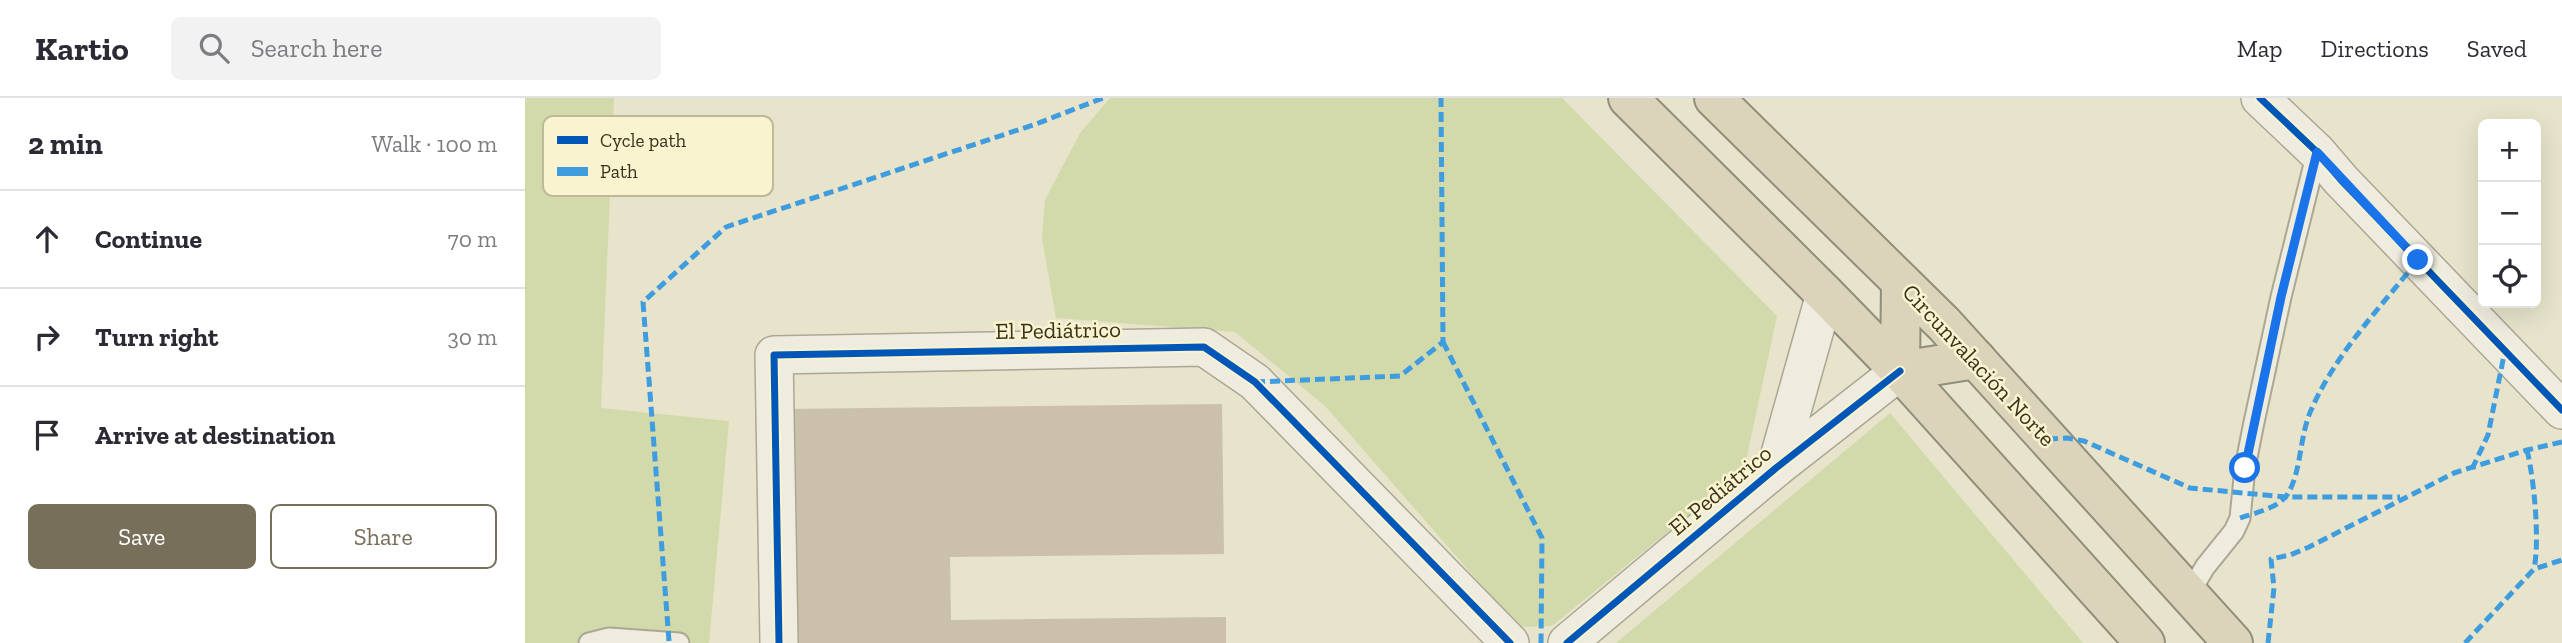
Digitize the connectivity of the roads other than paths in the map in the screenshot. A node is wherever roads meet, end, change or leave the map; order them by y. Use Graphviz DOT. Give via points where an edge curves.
graph roads {
  1 [pos="1628,98"];
  2 [pos="1714,98"];
  3 [pos="2260,98"];
  4 [pos="2317,152"];
  5 [pos="1901,282"];
  6 [pos="1825,294"];
  7 [pos="1976,359"];
  8 [pos="1900,371"];
  9 [pos="2562,410"];
  10 [pos="1776,468"];
  11 [pos="2189,594"];
  12 [pos="589,643"];
  13 [pos="679,643"];
  14 [pos="779,643"];
  15 [pos="1510,643"];
  16 [pos="1567,643"];
  17 [pos="2145,643"];
  18 [pos="2233,643"];
  1 -- 6 [label="highway"];
  2 -- 5 [label="highway, Circunvalación Norte"];
  3 -- 4 [label="street"];
  4 -- 9 [label="street"];
  4 -- 11 [label="lane" via="2253,427 2240,518"];
  5 -- 7 [label="highway, Circunvalación Norte"];
  5 -- 8 [label="highway"];
  6 -- 8 [label="highway"];
  6 -- 10 [label="street, El Pediátrico"];
  7 -- 8 [label="highway"];
  7 -- 11 [label="highway, Circunvalación Norte"];
  8 -- 10 [label="street, El Pediátrico"];
  8 -- 17 [label="highway"];
  10 -- 16 [label="street, El Pediátrico"];
  11 -- 18 [label="highway, Circunvalación Norte"];
  12 -- 13 [label="lane" via="609,638"];
  14 -- 15 [label="street, El Pediátrico" via="774,355 1204,347 1255,382"];
}
